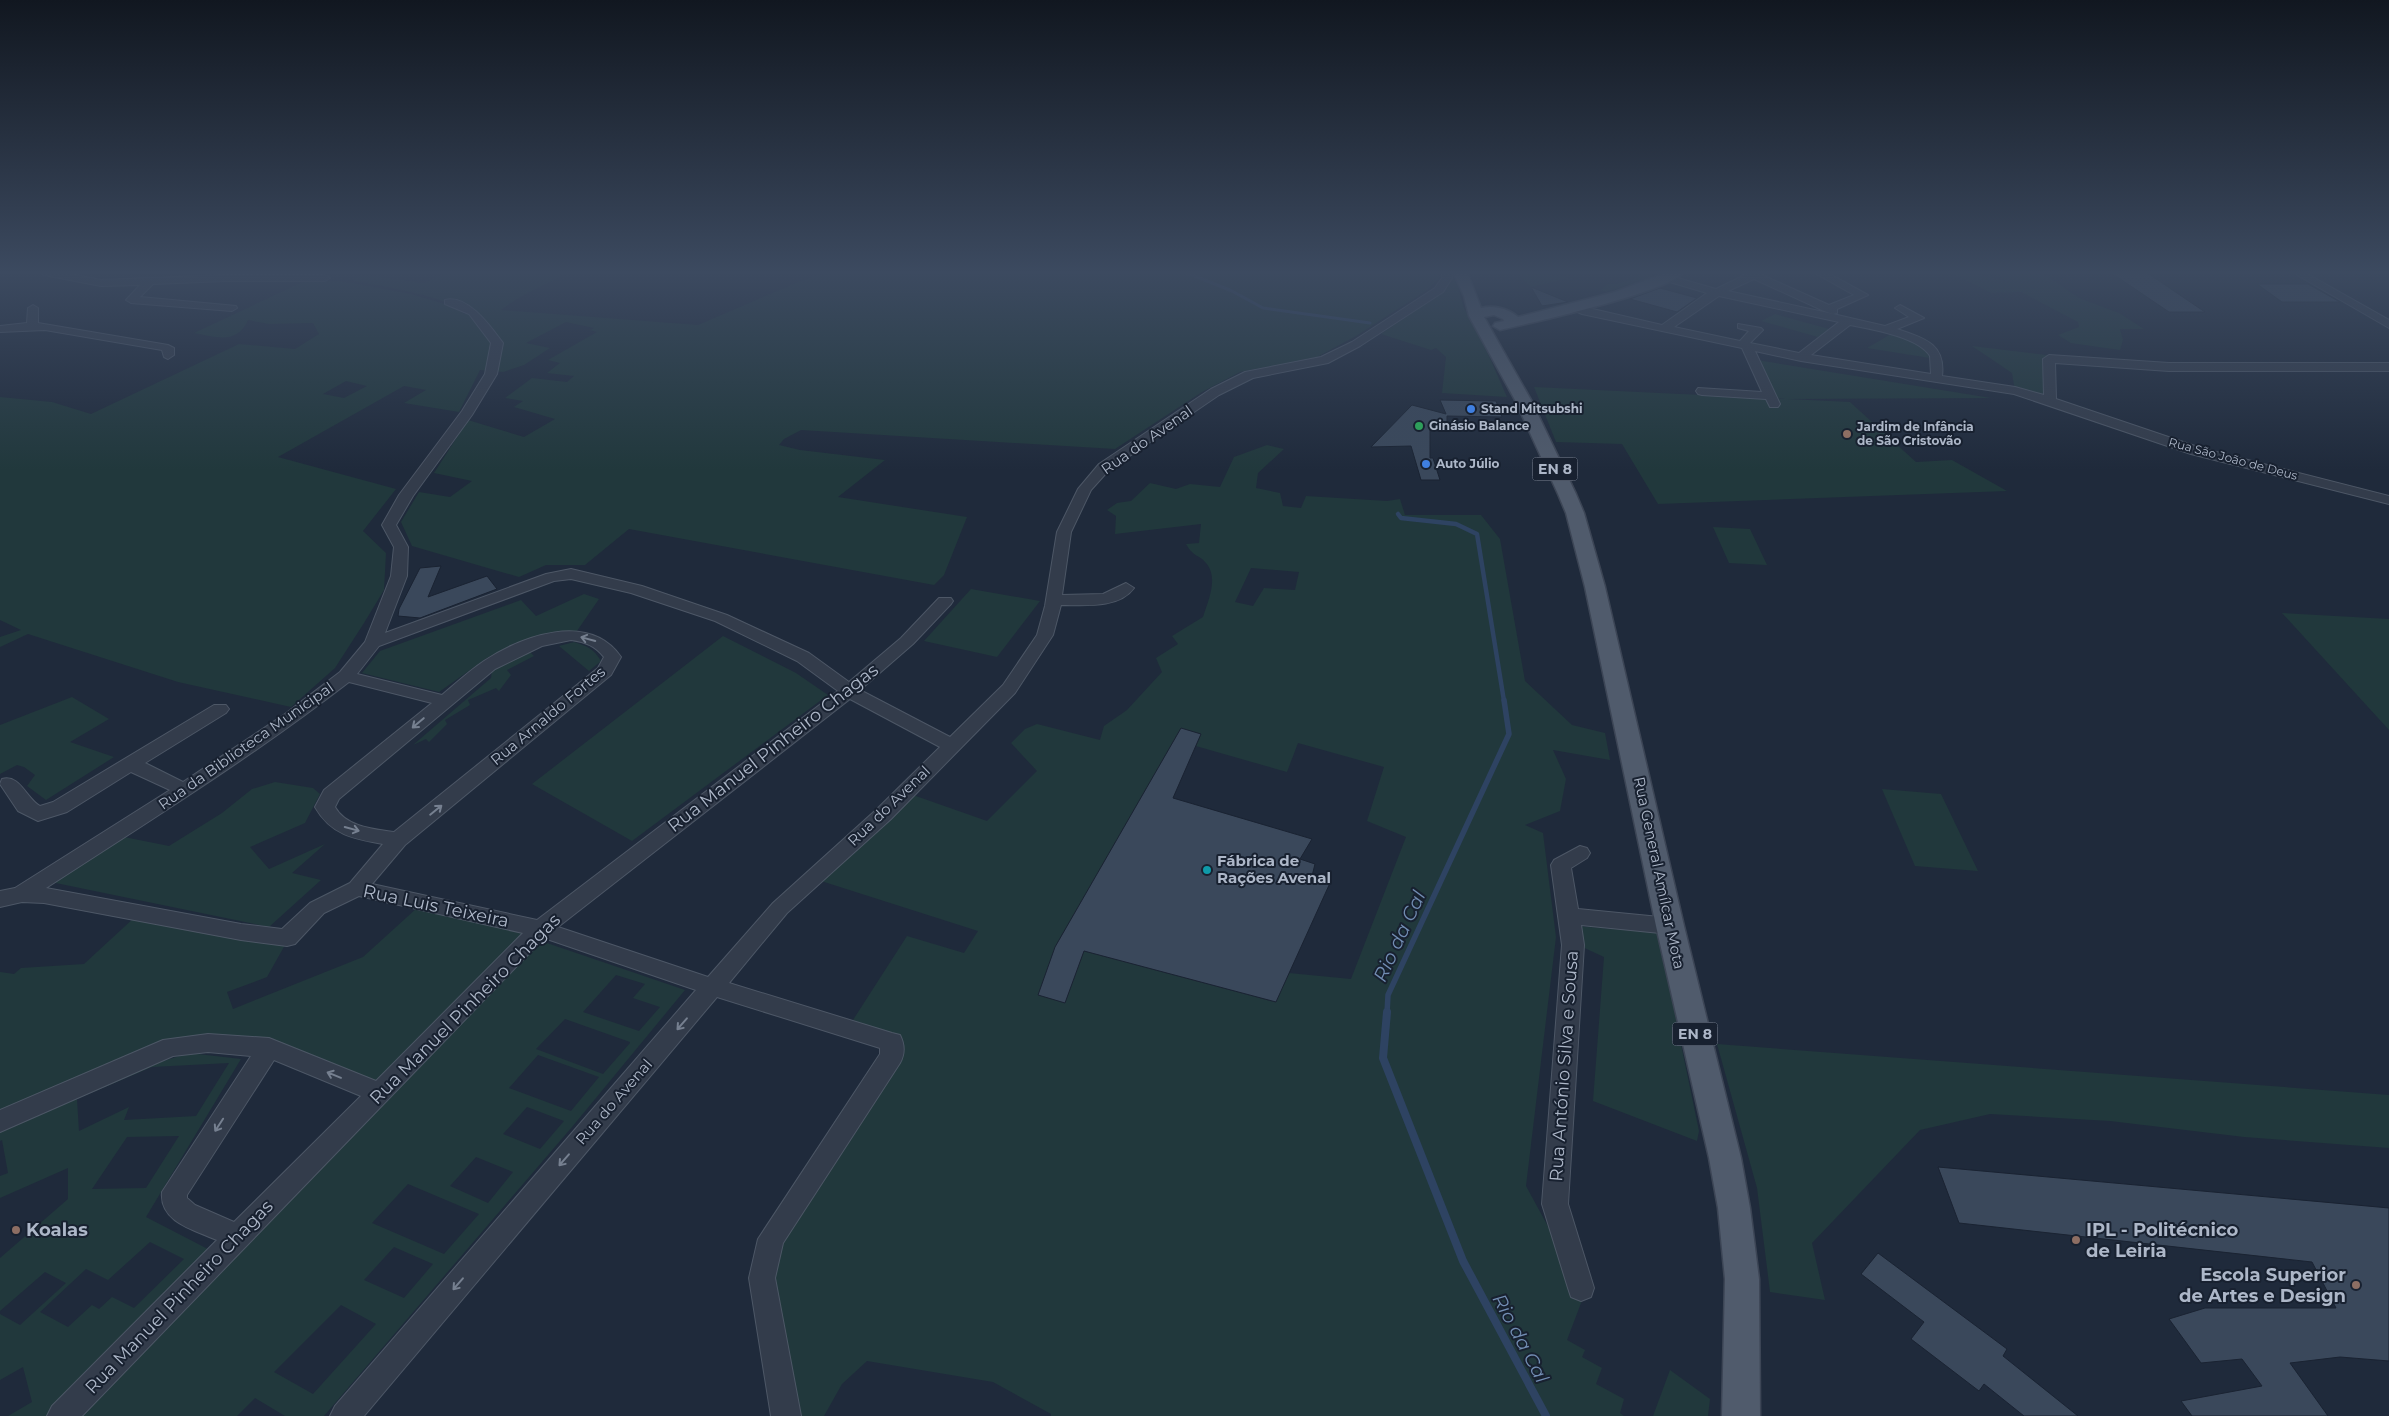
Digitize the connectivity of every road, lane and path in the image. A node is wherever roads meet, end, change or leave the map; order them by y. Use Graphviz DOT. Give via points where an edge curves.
graph roads {
  1 [pos="107,338"];
  2 [pos="494,338"];
  3 [pos="1365,338"];
  4 [pos="1489,338"];
  5 [pos="1498,338"];
  6 [pos="1712,338"];
  7 [pos="1750,338"];
  8 [pos="1826,338"];
  9 [pos="1910,338"];
  10 [pos="1744,345"];
  11 [pos="1496,349"];
  12 [pos="168,355"];
  13 [pos="1801,357"];
  14 [pos="2389,367"];
  15 [pos="1936,379"];
  16 [pos="1702,392"];
  17 [pos="2050,401"];
  18 [pos="2389,500"];
  19 [pos="1126,588"];
  20 [pos="1054,600"];
  21 [pos="945,601"];
  22 [pos="373,643"];
  23 [pos="346,676"];
  24 [pos="849,692"];
  25 [pos="444,701"];
  26 [pos="220,709"];
  27 [pos="951,745"];
  28 [pos="131,764"];
  29 [pos="9,783"];
  30 [pos="185,790"];
  31 [pos="398,840"];
  32 [pos="1580,853"];
  33 [pos="356,888"];
  34 [pos="20,894"];
  35 [pos="0,901"];
  36 [pos="0,908"];
  37 [pos="1569,916"];
  38 [pos="1670,926"];
  39 [pos="540,930"];
  40 [pos="713,987"];
  41 [pos="269,1048"];
  42 [pos="380,1093"];
  43 [pos="0,1122"];
  44 [pos="238,1237"];
  45 [pos="1581,1288"];
  46 [pos="1747,1413"];
  47 [pos="62,1416"];
  48 [pos="345,1416"];
  49 [pos="786,1416"];
  1 -- 12 [label="street" via="168,348"];
  2 -- 22 [label="street, Rua da Biblioteca Municipal" via="497,342 491,374 468,412 406,495 389,525 402,547 399,576"];
  3 -- 20 [label="street, Rua do Avenal" via="1324,360 1249,375 1215,392 1104,467 1085,489 1064,532"];
  4 -- 11 [label="main road, Rua General Amílcar Mota / EN 8"];
  5 -- 11 [label="main road"];
  6 -- 10 [label="street, Rua São João de Deus"];
  7 -- 10 [label="street"];
  8 -- 13 [label="street"];
  9 -- 15 [label="street" via="1932,350 1938,359"];
  10 -- 13 [label="street, Rua São João de Deus"];
  10 -- 16 [label="street" via="1772,401"];
  11 -- 38 [label="main road, Rua General Amílcar Mota / EN 8" via="1575,513 1611,657"];
  13 -- 15 [label="street, Rua São João de Deus"];
  14 -- 17 [label="street" via="2178,367 2049,359"];
  15 -- 17 [label="street, Rua São João de Deus"];
  17 -- 18 [label="street, Rua São João de Deus" via="2196,452"];
  19 -- 20 [label="street" via="1116,596 1104,599"];
  20 -- 27 [label="street, Rua do Avenal" via="1045,635 1009,689"];
  21 -- 24 [label="street, Rua Manuel Pinheiro Chagas" via="907,641"];
  22 -- 23 [label="street, Rua da Biblioteca Municipal"];
  22 -- 24 [label="street" via="552,577 571,574 636,589 721,618 803,657"];
  23 -- 25 [label="street"];
  23 -- 30 [label="street, Rua da Biblioteca Municipal"];
  24 -- 27 [label="street"];
  24 -- 39 [label="street, Rua Manuel Pinheiro Chagas"];
  25 -- 31 [label="street, Rua Arnaldo Fortes, one-way" via="331,795 325,807 328,816 342,826"];
  31 -- 25 [label="street, Rua Arnaldo Fortes, one-way" via="605,671 613,657 606,645 588,638 553,637 529,644 489,665"];
  26 -- 28 [label="street"];
  27 -- 40 [label="street, Rua do Avenal" via="884,814 780,908"];
  28 -- 29 [label="street" via="60,807 38,814 25,806"];
  28 -- 30 [label="street"];
  30 -- 34 [label="street, Rua da Biblioteca Municipal"];
  31 -- 33 [label="street, Rua Arnaldo Fortes"];
  32 -- 37 [label="street, Rua António Silva e Sousa" via="1561,865"];
  33 -- 34 [label="street, Rua Luis Teixeira" via="317,908 287,938 44,894"];
  33 -- 39 [label="street, Rua Luis Teixeira"];
  34 -- 35 [label="street"];
  34 -- 36 [label="street"];
  37 -- 38 [label="street"];
  37 -- 45 [label="street, Rua António Silva e Sousa" via="1573,945 1555,1204"];
  38 -- 46 [label="main road, Rua General Amílcar Mota / EN 8" via="1734,1208 1742,1279"];
  39 -- 40 [label="street, Rua Luis Teixeira"];
  39 -- 42 [label="street, Rua Manuel Pinheiro Chagas"];
  40 -- 48 [label="street, Rua do Avenal, one-way"];
  40 -- 49 [label="street, Rua Luis Teixeira" via="892,1042 892,1056 771,1239 762,1278"];
  42 -- 41 [label="street, one-way"];
  41 -- 43 [label="street" via="208,1043 170,1047"];
  41 -- 44 [label="street, one-way" via="175,1192 174,1202 186,1213"];
  42 -- 44 [label="street, Rua Manuel Pinheiro Chagas"];
  44 -- 47 [label="street, Rua Manuel Pinheiro Chagas"];
}
